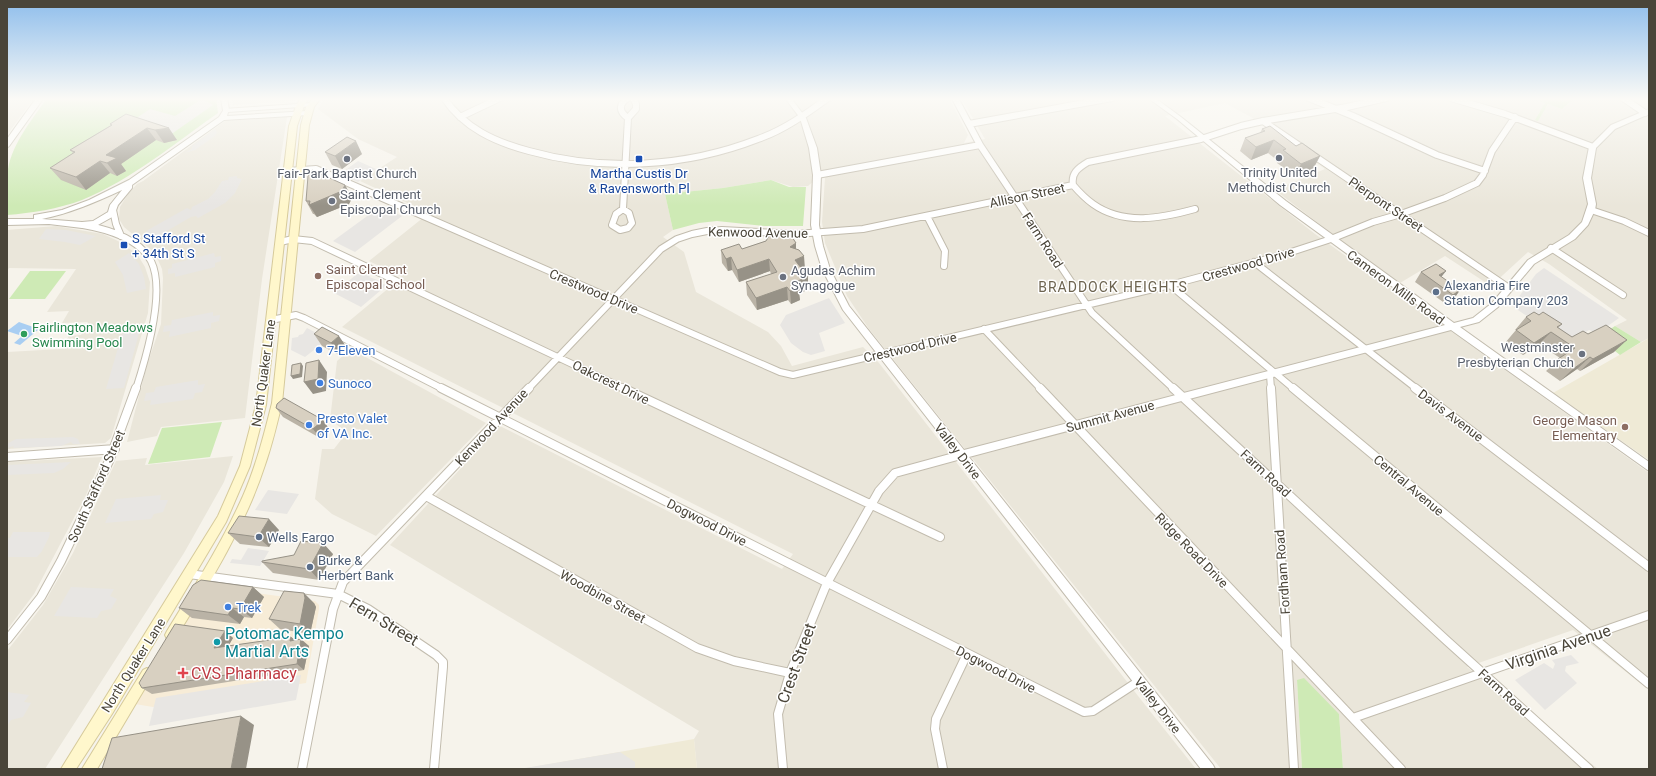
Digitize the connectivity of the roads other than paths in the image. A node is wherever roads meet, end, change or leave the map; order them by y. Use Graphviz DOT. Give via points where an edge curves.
graph roads {
  1 [pos="14,134"];
  2 [pos="199,134"];
  3 [pos="292,134"];
  4 [pos="306,134"];
  5 [pos="483,134"];
  6 [pos="627,134"];
  7 [pos="768,134"];
  8 [pos="808,134"];
  9 [pos="974,134"];
  10 [pos="1198,134"];
  11 [pos="1215,134"];
  12 [pos="1283,134"];
  13 [pos="1394,134"];
  14 [pos="1504,134"];
  15 [pos="1559,134"];
  16 [pos="1606,134"];
  17 [pos="1202,138"];
  18 [pos="7,144"];
  19 [pos="980,145"];
  20 [pos="1593,147"];
  21 [pos="626,164"];
  22 [pos="301,169"];
  23 [pos="1485,170"];
  24 [pos="288,171"];
  25 [pos="818,176"];
  26 [pos="132,182"];
  27 [pos="1073,185"];
  28 [pos="1015,198"];
  29 [pos="90,201"];
  30 [pos="114,207"];
  31 [pos="623,209"];
  32 [pos="1195,209"];
  33 [pos="1591,210"];
  34 [pos="1401,214"];
  35 [pos="928,216"];
  36 [pos="9,222"];
  37 [pos="78,224"];
  38 [pos="816,233"];
  39 [pos="1649,233"];
  40 [pos="122,236"];
  41 [pos="293,239"];
  42 [pos="1331,239"];
  43 [pos="280,242"];
  44 [pos="1551,248"];
  45 [pos="1254,262"];
  46 [pos="944,266"];
  47 [pos="1170,285"];
  48 [pos="1509,288"];
  49 [pos="1623,295"];
  50 [pos="613,299"];
  51 [pos="1086,306"];
  52 [pos="285,317"];
  53 [pos="270,320"];
  54 [pos="1451,326"];
  55 [pos="984,329"];
  56 [pos="1365,349"];
  57 [pos="880,353"];
  58 [pos="558,356"];
  59 [pos="1272,374"];
  60 [pos="1183,396"];
  61 [pos="501,418"];
  62 [pos="1075,426"];
  63 [pos="115,449"];
  64 [pos="961,455"];
  65 [pos="7,457"];
  66 [pos="1649,467"];
  67 [pos="1276,482"];
  68 [pos="426,496"];
  69 [pos="871,505"];
  70 [pos="940,537"];
  71 [pos="1649,567"];
  72 [pos="189,574"];
  73 [pos="207,577"];
  74 [pos="827,583"];
  75 [pos="338,594"];
  76 [pos="1649,615"];
  77 [pos="1590,636"];
  78 [pos="7,640"];
  79 [pos="164,646"];
  80 [pos="1287,649"];
  81 [pos="967,654"];
  82 [pos="152,666"];
  83 [pos="1483,673"];
  84 [pos="790,674"];
  85 [pos="1139,681"];
  86 [pos="1649,684"];
  87 [pos="1353,718"];
  88 [pos="100,750"];
  89 [pos="68,769"];
  90 [pos="89,769"];
  91 [pos="95,769"];
  92 [pos="302,769"];
  93 [pos="434,769"];
  94 [pos="783,769"];
  95 [pos="943,769"];
  96 [pos="1209,769"];
  97 [pos="1294,769"];
  98 [pos="1401,769"];
  99 [pos="1589,769"];
  1 -- 18 [label="street"];
  2 -- 26 [label="street"];
  3 -- 24 [label="main road, North Quaker Lane"];
  4 -- 22 [label="main road, North Quaker Lane"];
  5 -- 21 [label="street" via="522,150 563,160"];
  6 -- 21 [label="street"];
  7 -- 21 [label="street" via="714,153 668,161"];
  8 -- 25 [label="street, Valley Drive"];
  9 -- 19 [label="street, Farm Road"];
  10 -- 17 [label="street, Cameron Mills Road"];
  11 -- 17 [label="street, Allison Street"];
  12 -- 34 [label="street, Pierpont Street"];
  13 -- 23 [label="street" via="1437,155"];
  14 -- 23 [label="street, Crestwood Drive" via="1492,151"];
  15 -- 20 [label="street"];
  16 -- 20 [label="street"];
  17 -- 27 [label="street, Allison Street" via="1088,162 1076,169 1073,174"];
  17 -- 42 [label="street, Cameron Mills Road"];
  19 -- 25 [label="street"];
  19 -- 28 [label="street, Farm Road"];
  20 -- 33 [label="street" via="1587,178"];
  21 -- 31 [label="street"];
  22 -- 24 [label="street, Crestwood Drive"];
  22 -- 41 [label="main road, North Quaker Lane"];
  22 -- 50 [label="street, Crestwood Drive" via="316,169"];
  23 -- 34 [label="street, Crestwood Drive" via="1481,180 1472,186"];
  24 -- 43 [label="main road, North Quaker Lane"];
  25 -- 38 [label="street, Valley Drive"];
  26 -- 29 [label="street"];
  26 -- 30 [label="street"];
  27 -- 28 [label="street, Allison Street"];
  27 -- 32 [label="street" via="1100,209 1131,218 1156,218"];
  28 -- 35 [label="street, Allison Street"];
  28 -- 51 [label="street, Farm Road"];
  29 -- 30 [label="street" via="109,200"];
  29 -- 36 [label="street" via="63,212"];
  29 -- 37 [label="street" via="73,213 72,220"];
  30 -- 37 [label="street" via="101,221"];
  30 -- 40 [label="street" via="116,224"];
  33 -- 39 [label="street"];
  33 -- 44 [label="street, Summit Avenue" via="1585,223 1572,237"];
  34 -- 42 [label="street, Crestwood Drive"];
  34 -- 48 [label="street, Pierpont Street"];
  35 -- 38 [label="street, Allison Street" via="863,229"];
  35 -- 46 [label="street" via="945,251"];
  36 -- 37 [label="street"];
  37 -- 40 [label="street, South Stafford Street"];
  38 -- 50 [label="street, Kenwood Avenue" via="768,234 721,229 683,236 661,249"];
  38 -- 57 [label="street, Valley Drive" via="826,270 837,293"];
  40 -- 63 [label="street, South Stafford Street" via="135,244 151,261 156,280 156,302 138,383"];
  41 -- 43 [label="street, Oakcrest Drive"];
  41 -- 52 [label="main road, North Quaker Lane"];
  41 -- 58 [label="street, Oakcrest Drive" via="312,241"];
  42 -- 45 [label="street, Crestwood Drive"];
  42 -- 54 [label="street, Cameron Mills Road"];
  43 -- 53 [label="main road, North Quaker Lane"];
  44 -- 48 [label="street, Summit Avenue" via="1531,262"];
  44 -- 49 [label="street"];
  45 -- 47 [label="street, Crestwood Drive"];
  45 -- 56 [label="street, Davis Avenue"];
  47 -- 51 [label="street, Crestwood Drive"];
  47 -- 59 [label="street, Central Avenue"];
  48 -- 54 [label="street, Summit Avenue" via="1482,316 1468,323"];
  50 -- 57 [label="street, Crestwood Drive" via="786,374 793,375"];
  50 -- 58 [label="street, Kenwood Avenue"];
  51 -- 55 [label="street, Crestwood Drive"];
  51 -- 60 [label="street, Farm Road"];
  52 -- 53 [label="street, Dogwood Drive"];
  52 -- 61 [label="street, Dogwood Drive" via="300,316"];
  52 -- 73 [label="main road, North Quaker Lane" via="277,403 262,465 238,520"];
  53 -- 72 [label="main road, North Quaker Lane" via="261,405 245,466 222,519"];
  54 -- 56 [label="street, Summit Avenue"];
  54 -- 66 [label="street, Cameron Mills Road"];
  55 -- 57 [label="street, Crestwood Drive"];
  55 -- 62 [label="street, Ridge Road Drive"];
  56 -- 59 [label="street, Summit Avenue"];
  56 -- 71 [label="street, Davis Avenue"];
  57 -- 64 [label="street, Valley Drive"];
  58 -- 61 [label="street, Kenwood Avenue"];
  58 -- 69 [label="street, Oakcrest Drive"];
  59 -- 60 [label="street, Summit Avenue"];
  59 -- 67 [label="street, Fordham Road"];
  59 -- 77 [label="street, Central Avenue"];
  60 -- 62 [label="street, Summit Avenue"];
  60 -- 67 [label="street, Farm Road"];
  61 -- 68 [label="street, Kenwood Avenue"];
  61 -- 74 [label="street, Dogwood Drive"];
  62 -- 64 [label="street, Summit Avenue"];
  62 -- 80 [label="street, Ridge Road Drive"];
  63 -- 65 [label="street"];
  63 -- 78 [label="street, South Stafford Street" via="67,551 44,592"];
  64 -- 69 [label="street, Summit Avenue" via="895,473"];
  64 -- 85 [label="street, Valley Drive"];
  67 -- 80 [label="street, Fordham Road"];
  67 -- 83 [label="street, Farm Road"];
  68 -- 75 [label="street, Kenwood Avenue" via="344,582"];
  68 -- 84 [label="street, Woodbine Street" via="697,648 734,661"];
  69 -- 70 [label="street, Oakcrest Drive"];
  69 -- 74 [label="street, Summit Avenue"];
  72 -- 73 [label="street, Fern Street"];
  72 -- 89 [label="main road, North Quaker Lane"];
  73 -- 75 [label="street, Fern Street"];
  73 -- 79 [label="main road, North Quaker Lane"];
  74 -- 81 [label="street, Dogwood Drive"];
  74 -- 84 [label="street, Crest Street"];
  75 -- 92 [label="street, Kenwood Avenue"];
  75 -- 93 [label="street, Fern Street" via="368,609 426,647 443,662"];
  76 -- 77 [label="street, Virginia Avenue"];
  77 -- 83 [label="street, Virginia Avenue"];
  77 -- 86 [label="street, Central Avenue"];
  80 -- 87 [label="street, Ridge Road Drive"];
  80 -- 97 [label="street, Fordham Road"];
  81 -- 85 [label="street, Dogwood Drive" via="1084,712 1093,711"];
  81 -- 95 [label="street" via="936,719 935,729"];
  82 -- 88 [label="main road, North Quaker Lane"];
  83 -- 87 [label="street, Virginia Avenue"];
  83 -- 99 [label="street, Farm Road"];
  84 -- 94 [label="street, Crest Street" via="778,714"];
  85 -- 96 [label="street, Valley Drive"];
  87 -- 98 [label="street, Ridge Road Drive"];
  88 -- 90 [label="main road, North Quaker Lane"];
  88 -- 91 [label="street"];
}
